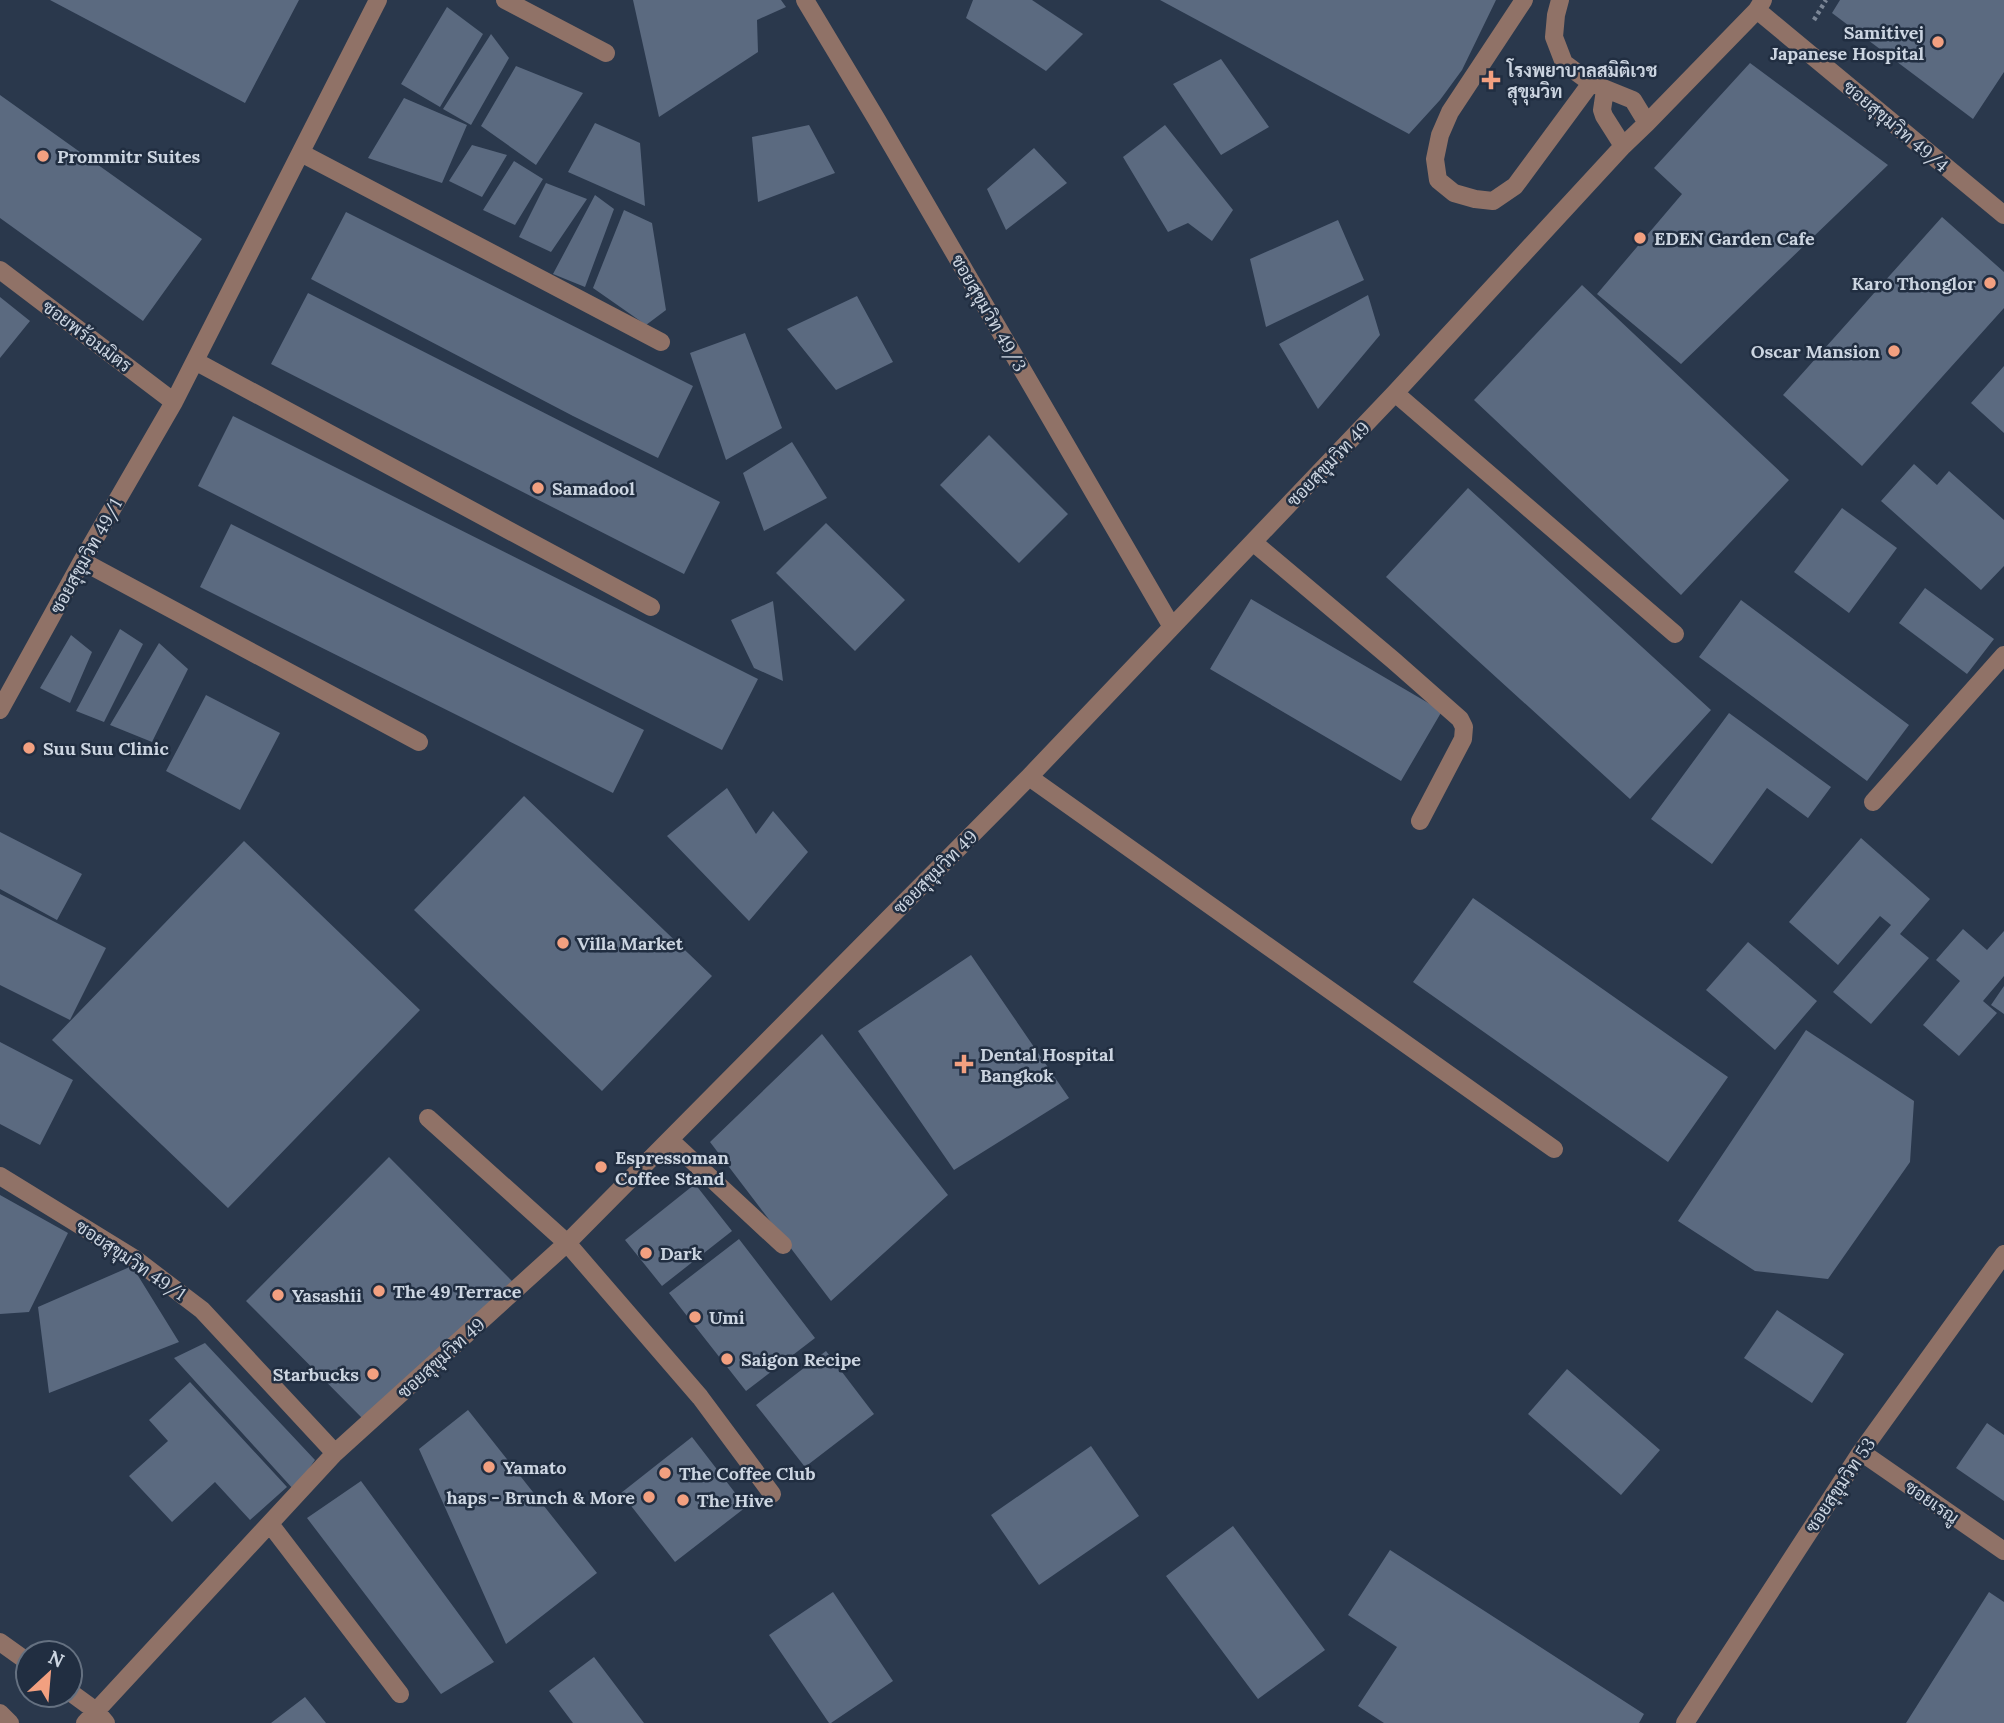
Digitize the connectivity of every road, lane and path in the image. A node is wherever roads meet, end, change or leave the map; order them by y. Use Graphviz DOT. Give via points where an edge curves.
graph roads {
  1 [pos="378,0"];
  2 [pos="505,0"];
  3 [pos="805,0"];
  4 [pos="1524,0"];
  5 [pos="1560,0"];
  6 [pos="1760,5"];
  7 [pos="606,52"];
  8 [pos="1598,87"];
  9 [pos="1647,123"];
  10 [pos="1623,146"];
  11 [pos="301,153"];
  12 [pos="2004,215"];
  13 [pos="0,270"];
  14 [pos="661,342"];
  15 [pos="195,361"];
  16 [pos="1395,393"];
  17 [pos="174,402"];
  18 [pos="1253,542"];
  19 [pos="82,561"];
  20 [pos="651,607"];
  21 [pos="1172,627"];
  22 [pos="1675,634"];
  23 [pos="2004,655"];
  24 [pos="0,710"];
  25 [pos="419,742"];
  26 [pos="1029,777"];
  27 [pos="1873,802"];
  28 [pos="1420,821"];
  29 [pos="428,1118"];
  30 [pos="670,1140"];
  31 [pos="1554,1149"];
  32 [pos="0,1176"];
  33 [pos="567,1243"];
  34 [pos="783,1245"];
  35 [pos="2004,1254"];
  36 [pos="1861,1452"];
  37 [pos="335,1453"];
  38 [pos="772,1494"];
  39 [pos="270,1524"];
  40 [pos="2004,1551"];
  41 [pos="400,1694"];
  42 [pos="0,1713"];
  43 [pos="96,1719"];
  44 [pos="10,1723"];
  45 [pos="1685,1723"];
  1 -- 11 [label="street, ซอยสุขุมวิท 49/1"];
  2 -- 7 [label="street"];
  3 -- 21 [label="street, ซอยสุขุมวิท 49/3"];
  4 -- 8 [label="street" via="1450,113 1435,159 1438,180 1454,192 1493,201 1515,186"];
  5 -- 8 [label="street" via="1554,37 1564,63"];
  6 -- 9 [label="street, ซอยสุขุมวิท 49"];
  6 -- 12 [label="street, ซอยสุขุมวิท 49/4"];
  8 -- 9 [label="street" via="1633,100"];
  8 -- 10 [label="street" via="1604,116"];
  9 -- 10 [label="street, ซอยสุขุมวิท 49"];
  10 -- 16 [label="street, ซอยสุขุมวิท 49"];
  11 -- 14 [label="street"];
  11 -- 15 [label="street, ซอยสุขุมวิท 49/1"];
  13 -- 17 [label="street, ซอยพร้อมมิตร"];
  15 -- 17 [label="street, ซอยสุขุมวิท 49/1"];
  15 -- 20 [label="street"];
  16 -- 18 [label="street, ซอยสุขุมวิท 49"];
  16 -- 22 [label="street"];
  17 -- 19 [label="street, ซอยสุขุมวิท 49/1"];
  18 -- 21 [label="street, ซอยสุขุมวิท 49"];
  18 -- 28 [label="street" via="1460,719 1463,739"];
  19 -- 24 [label="street, ซอยสุขุมวิท 49/1"];
  19 -- 25 [label="street"];
  21 -- 26 [label="street, ซอยสุขุมวิท 49"];
  23 -- 27 [label="street"];
  26 -- 30 [label="street, ซอยสุขุมวิท 49"];
  26 -- 31 [label="street"];
  29 -- 33 [label="street"];
  30 -- 33 [label="street, ซอยสุขุมวิท 49"];
  30 -- 34 [label="street"];
  32 -- 37 [label="street, ซอยสุขุมวิท 49/1" via="135,1259 202,1310"];
  33 -- 37 [label="street, ซอยสุขุมวิท 49"];
  33 -- 38 [label="street" via="701,1397"];
  35 -- 36 [label="street, ซอยสุขุมวิท 53"];
  36 -- 40 [label="street, ซอยเรณู"];
  36 -- 45 [label="street, ซอยสุขุมวิท 53"];
  37 -- 39 [label="street, ซอยสุขุมวิท 49"];
  39 -- 41 [label="street"];
  39 -- 43 [label="street, ซอยสุขุมวิท 49"];
  42 -- 44 [label="street"];
}
